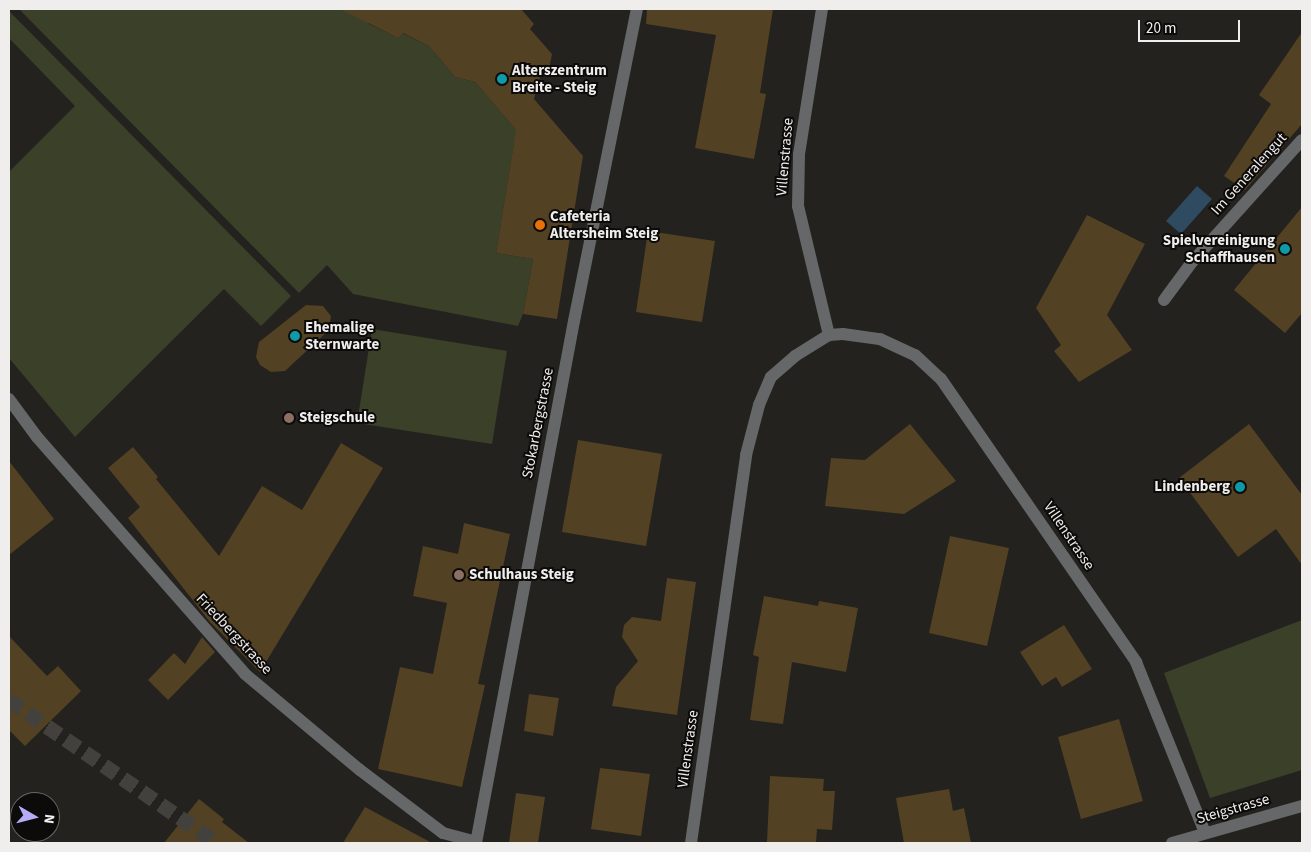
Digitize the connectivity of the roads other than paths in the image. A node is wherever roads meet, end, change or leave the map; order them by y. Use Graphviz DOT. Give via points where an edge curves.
graph roads {
  1 [pos="636,9"];
  2 [pos="822,9"];
  3 [pos="1302,140"];
  4 [pos="1164,300"];
  5 [pos="830,335"];
  6 [pos="9,399"];
  7 [pos="1302,806"];
  8 [pos="1205,833"];
  9 [pos="476,843"];
  10 [pos="691,843"];
  11 [pos="1172,843"];
  1 -- 9 [label="street, Stokarbergstrasse"];
  2 -- 5 [label="street, Villenstrasse" via="799,155 798,206"];
  3 -- 4 [label="street, Im Generalengut" via="1192,262"];
  5 -- 8 [label="street, Villenstrasse" via="880,339 915,356 941,379 1136,662"];
  5 -- 10 [label="street, Villenstrasse" via="794,356 772,377 751,431"];
  6 -- 9 [label="street, Friedbergstrasse" via="37,437 245,674 360,770 444,833"];
  7 -- 8 [label="street, Steigstrasse"];
  8 -- 11 [label="street, Steigstrasse"];
}
